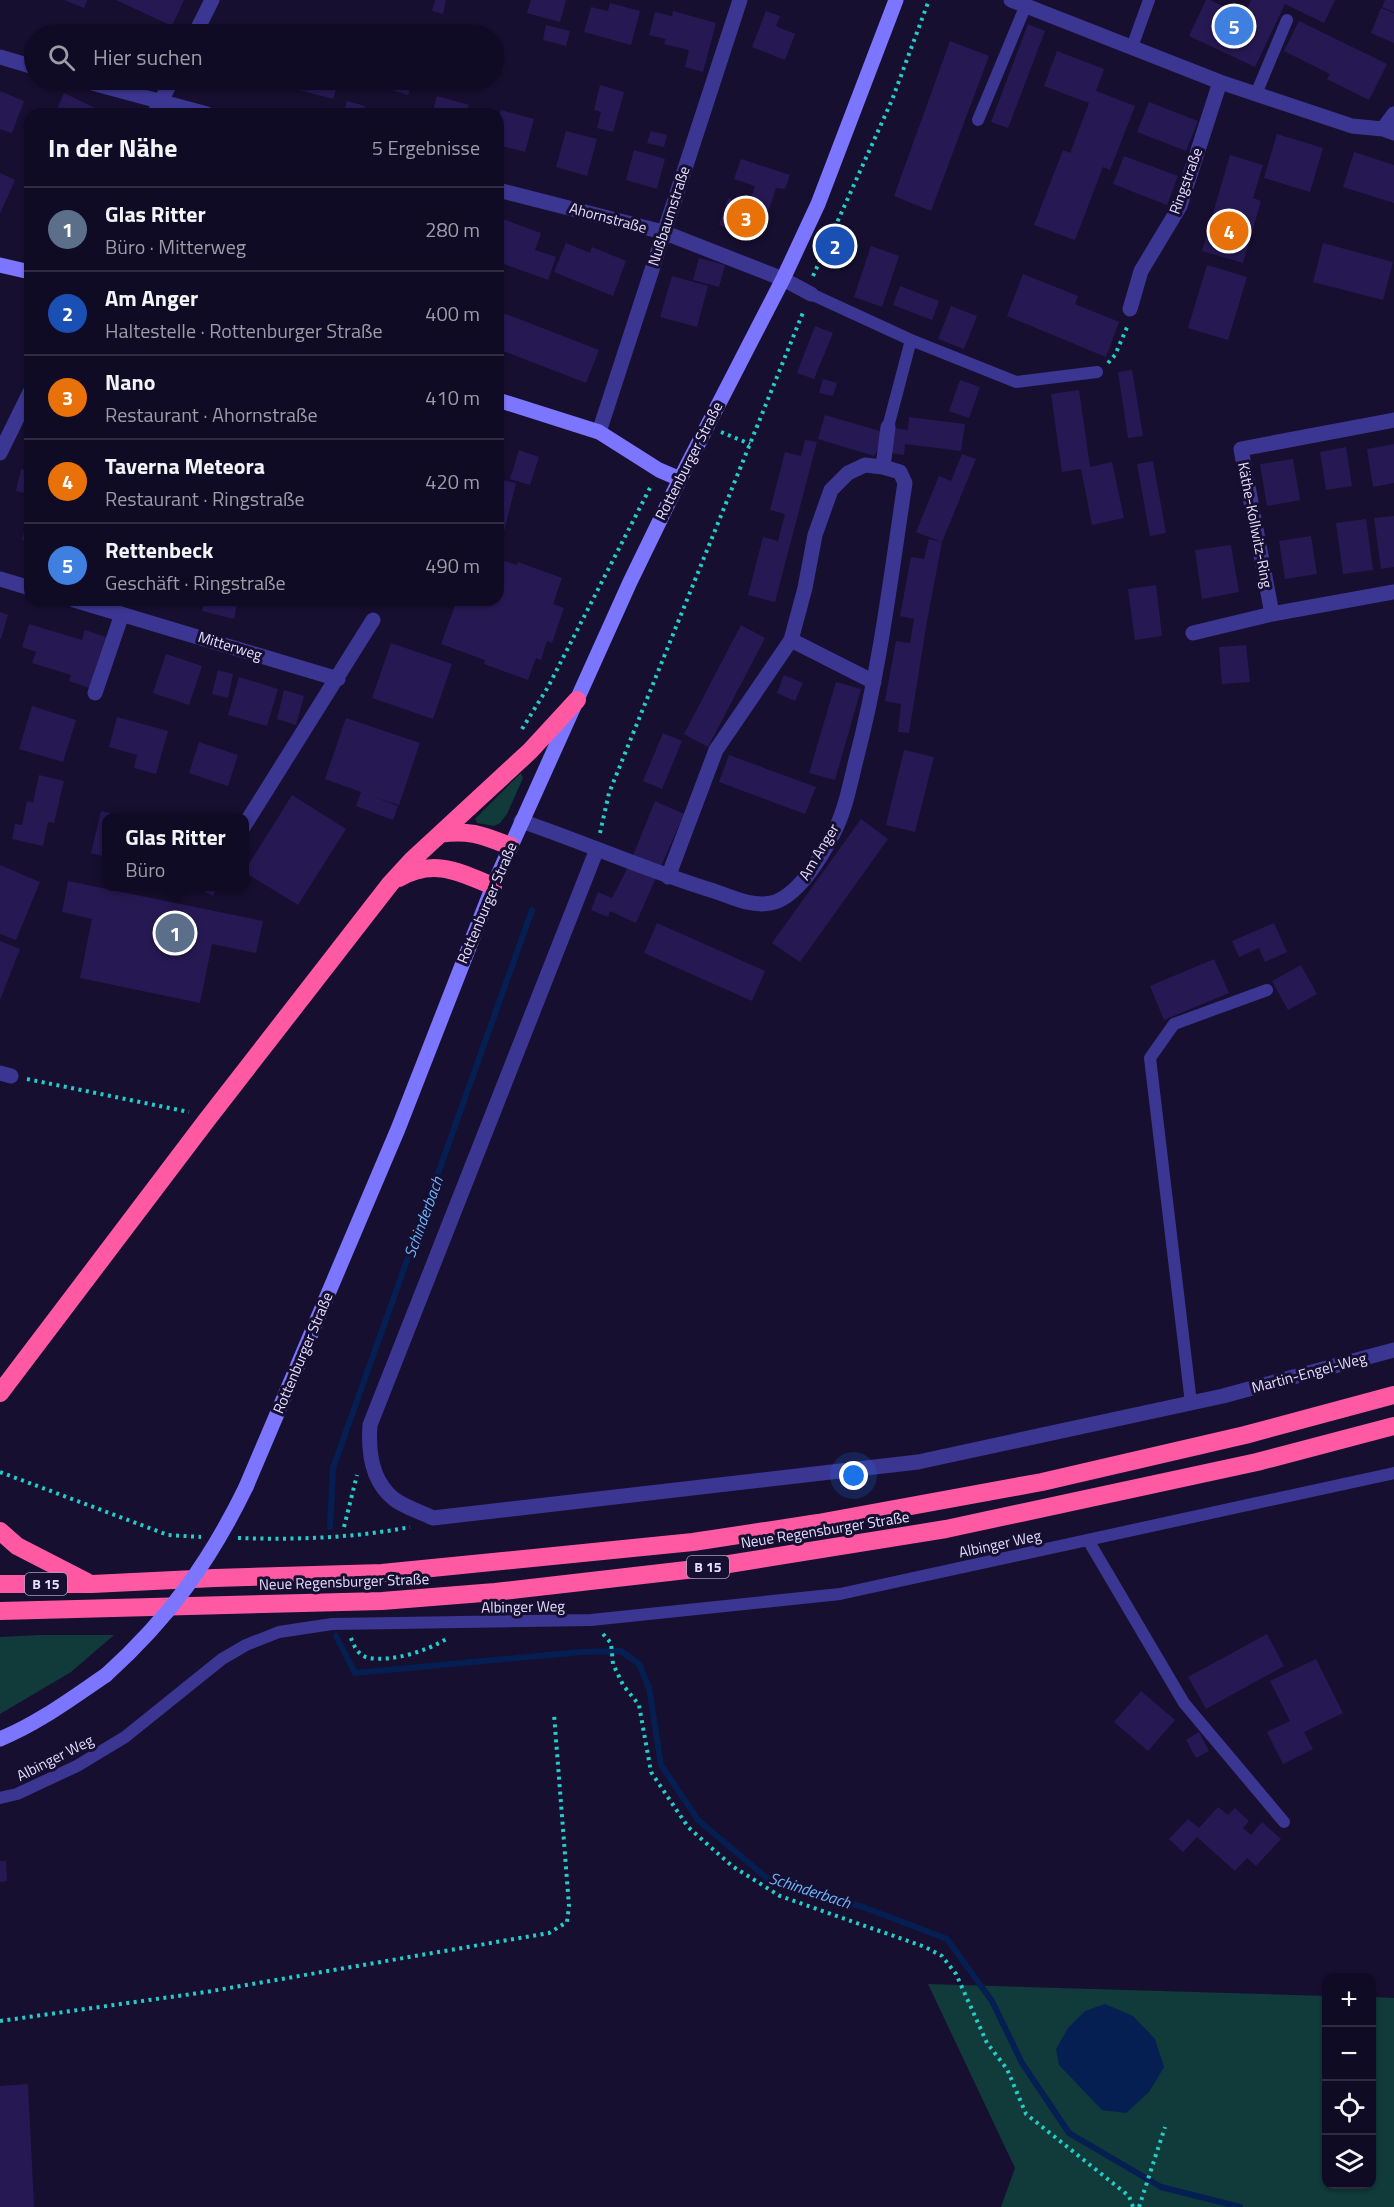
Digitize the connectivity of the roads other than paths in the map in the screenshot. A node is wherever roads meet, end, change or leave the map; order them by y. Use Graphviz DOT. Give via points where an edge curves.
graph roads {
  1 [pos="213,0"];
  2 [pos="740,0"];
  3 [pos="896,0"];
  4 [pos="1011,0"];
  5 [pos="1149,0"];
  6 [pos="1026,5"];
  7 [pos="1287,20"];
  8 [pos="200,24"];
  9 [pos="1132,47"];
  10 [pos="0,57"];
  11 [pos="24,64"];
  12 [pos="1220,82"];
  13 [pos="108,90"];
  14 [pos="167,90"];
  15 [pos="1256,94"];
  16 [pos="157,108"];
  17 [pos="1394,114"];
  18 [pos="978,120"];
  19 [pos="1388,131"];
  20 [pos="504,192"];
  21 [pos="663,232"];
  22 [pos="0,265"];
  23 [pos="24,271"];
  24 [pos="783,279"];
  25 [pos="811,294"];
  26 [pos="1130,309"];
  27 [pos="911,340"];
  28 [pos="1097,372"];
  29 [pos="504,402"];
  30 [pos="24,404"];
  31 [pos="1394,420"];
  32 [pos="888,427"];
  33 [pos="599,432"];
  34 [pos="0,453"];
  35 [pos="883,467"];
  36 [pos="680,478"];
  37 [pos="0,579"];
  38 [pos="24,586"];
  39 [pos="1394,592"];
  40 [pos="95,606"];
  41 [pos="122,614"];
  42 [pos="1272,614"];
  43 [pos="373,620"];
  44 [pos="1193,633"];
  45 [pos="791,640"];
  46 [pos="338,679"];
  47 [pos="874,682"];
  48 [pos="95,693"];
  49 [pos="577,700"];
  50 [pos="249,817"];
  51 [pos="522,821"];
  52 [pos="440,834"];
  53 [pos="510,846"];
  54 [pos="597,849"];
  55 [pos="668,877"];
  56 [pos="390,884"];
  57 [pos="493,886"];
  58 [pos="1267,990"];
  59 [pos="1394,1350"];
  60 [pos="0,1393"];
  61 [pos="1394,1395"];
  62 [pos="1191,1403"];
  63 [pos="1394,1426"];
  64 [pos="1394,1473"];
  65 [pos="0,1531"];
  66 [pos="1088,1540"];
  67 [pos="0,1584"];
  68 [pos="92,1584"];
  69 [pos="0,1611"];
  70 [pos="0,1739"];
  71 [pos="0,1798"];
  72 [pos="1284,1822"];
  1 -- 8 [label="street"];
  2 -- 21 [label="street, Nußbaumstraße"];
  3 -- 24 [label="street, Rottenburger Straße" via="818,204"];
  4 -- 6 [label="street"];
  5 -- 9 [label="lane"];
  6 -- 9 [label="street"];
  6 -- 18 [label="lane"];
  7 -- 15 [label="lane"];
  9 -- 12 [label="street"];
  10 -- 11 [label="street"];
  12 -- 15 [label="street"];
  12 -- 26 [label="street, Ringstraße" via="1180,206 1142,271"];
  13 -- 16 [label="street"];
  14 -- 16 [label="street"];
  15 -- 19 [label="street" via="1352,126"];
  17 -- 19 [label="street"];
  20 -- 21 [label="street, Ahornstraße"];
  21 -- 24 [label="street, Ahornstraße"];
  21 -- 33 [label="street, Nußbaumstraße"];
  22 -- 23 [label="street"];
  24 -- 25 [label="street"];
  24 -- 36 [label="street, Rottenburger Straße"];
  25 -- 27 [label="lane"];
  27 -- 28 [label="lane" via="1016,382"];
  27 -- 32 [label="lane"];
  29 -- 33 [label="street"];
  30 -- 34 [label="street"];
  31 -- 42 [label="street, Käthe-Kollwitz-Ring" via="1241,449"];
  32 -- 35 [label="street"];
  33 -- 36 [label="street" via="659,470"];
  35 -- 45 [label="street" via="865,465 848,473 831,490 815,535"];
  35 -- 47 [label="street, Am Anger" via="900,472 905,483"];
  36 -- 49 [label="street, Rottenburger Straße"];
  37 -- 38 [label="street"];
  39 -- 42 [label="street"];
  40 -- 41 [label="street, Mitterweg"];
  41 -- 46 [label="street, Mitterweg"];
  41 -- 48 [label="street"];
  42 -- 44 [label="street"];
  43 -- 46 [label="street"];
  45 -- 47 [label="street"];
  45 -- 55 [label="street" via="716,750"];
  46 -- 50 [label="street"];
  47 -- 55 [label="street, Am Anger" via="834,833 793,892 772,903 750,903"];
  49 -- 51 [label="street, Rottenburger Straße"];
  49 -- 52 [label="highway" via="530,751"];
  51 -- 53 [label="street, Rottenburger Straße"];
  51 -- 54 [label="street, Am Anger"];
  52 -- 53 [label="highway" via="470,832"];
  52 -- 56 [label="highway"];
  53 -- 57 [label="street, Rottenburger Straße"];
  54 -- 55 [label="street, Am Anger"];
  54 -- 62 [label="street, Martin-Engel-Weg" via="370,1425 370,1457 379,1484 395,1500 433,1518 918,1462"];
  56 -- 57 [label="highway" via="408,873 432,867 455,871"];
  56 -- 60 [label="highway"];
  57 -- 70 [label="street, Rottenburger Straße, bridge" via="398,1129 225,1531 185,1591 138,1646 106,1675 48,1715"];
  58 -- 62 [label="lane" via="1174,1024 1150,1058"];
  59 -- 62 [label="street, Martin-Engel-Weg"];
  61 -- 68 [label="highway, B 15" via="1245,1435 1042,1482 693,1542 382,1574"];
  63 -- 69 [label="highway, Neue Regensburger Straße / B 15" via="1257,1462 946,1529 704,1568 382,1601"];
  64 -- 66 [label="lane, Albinger Weg"];
  65 -- 68 [label="highway" via="17,1546"];
  66 -- 71 [label="lane, Albinger Weg" via="840,1594 591,1620 332,1624 279,1632 222,1659 125,1737 78,1766"];
  66 -- 72 [label="lane" via="1184,1703"];
  67 -- 68 [label="highway, B 15"];
}
